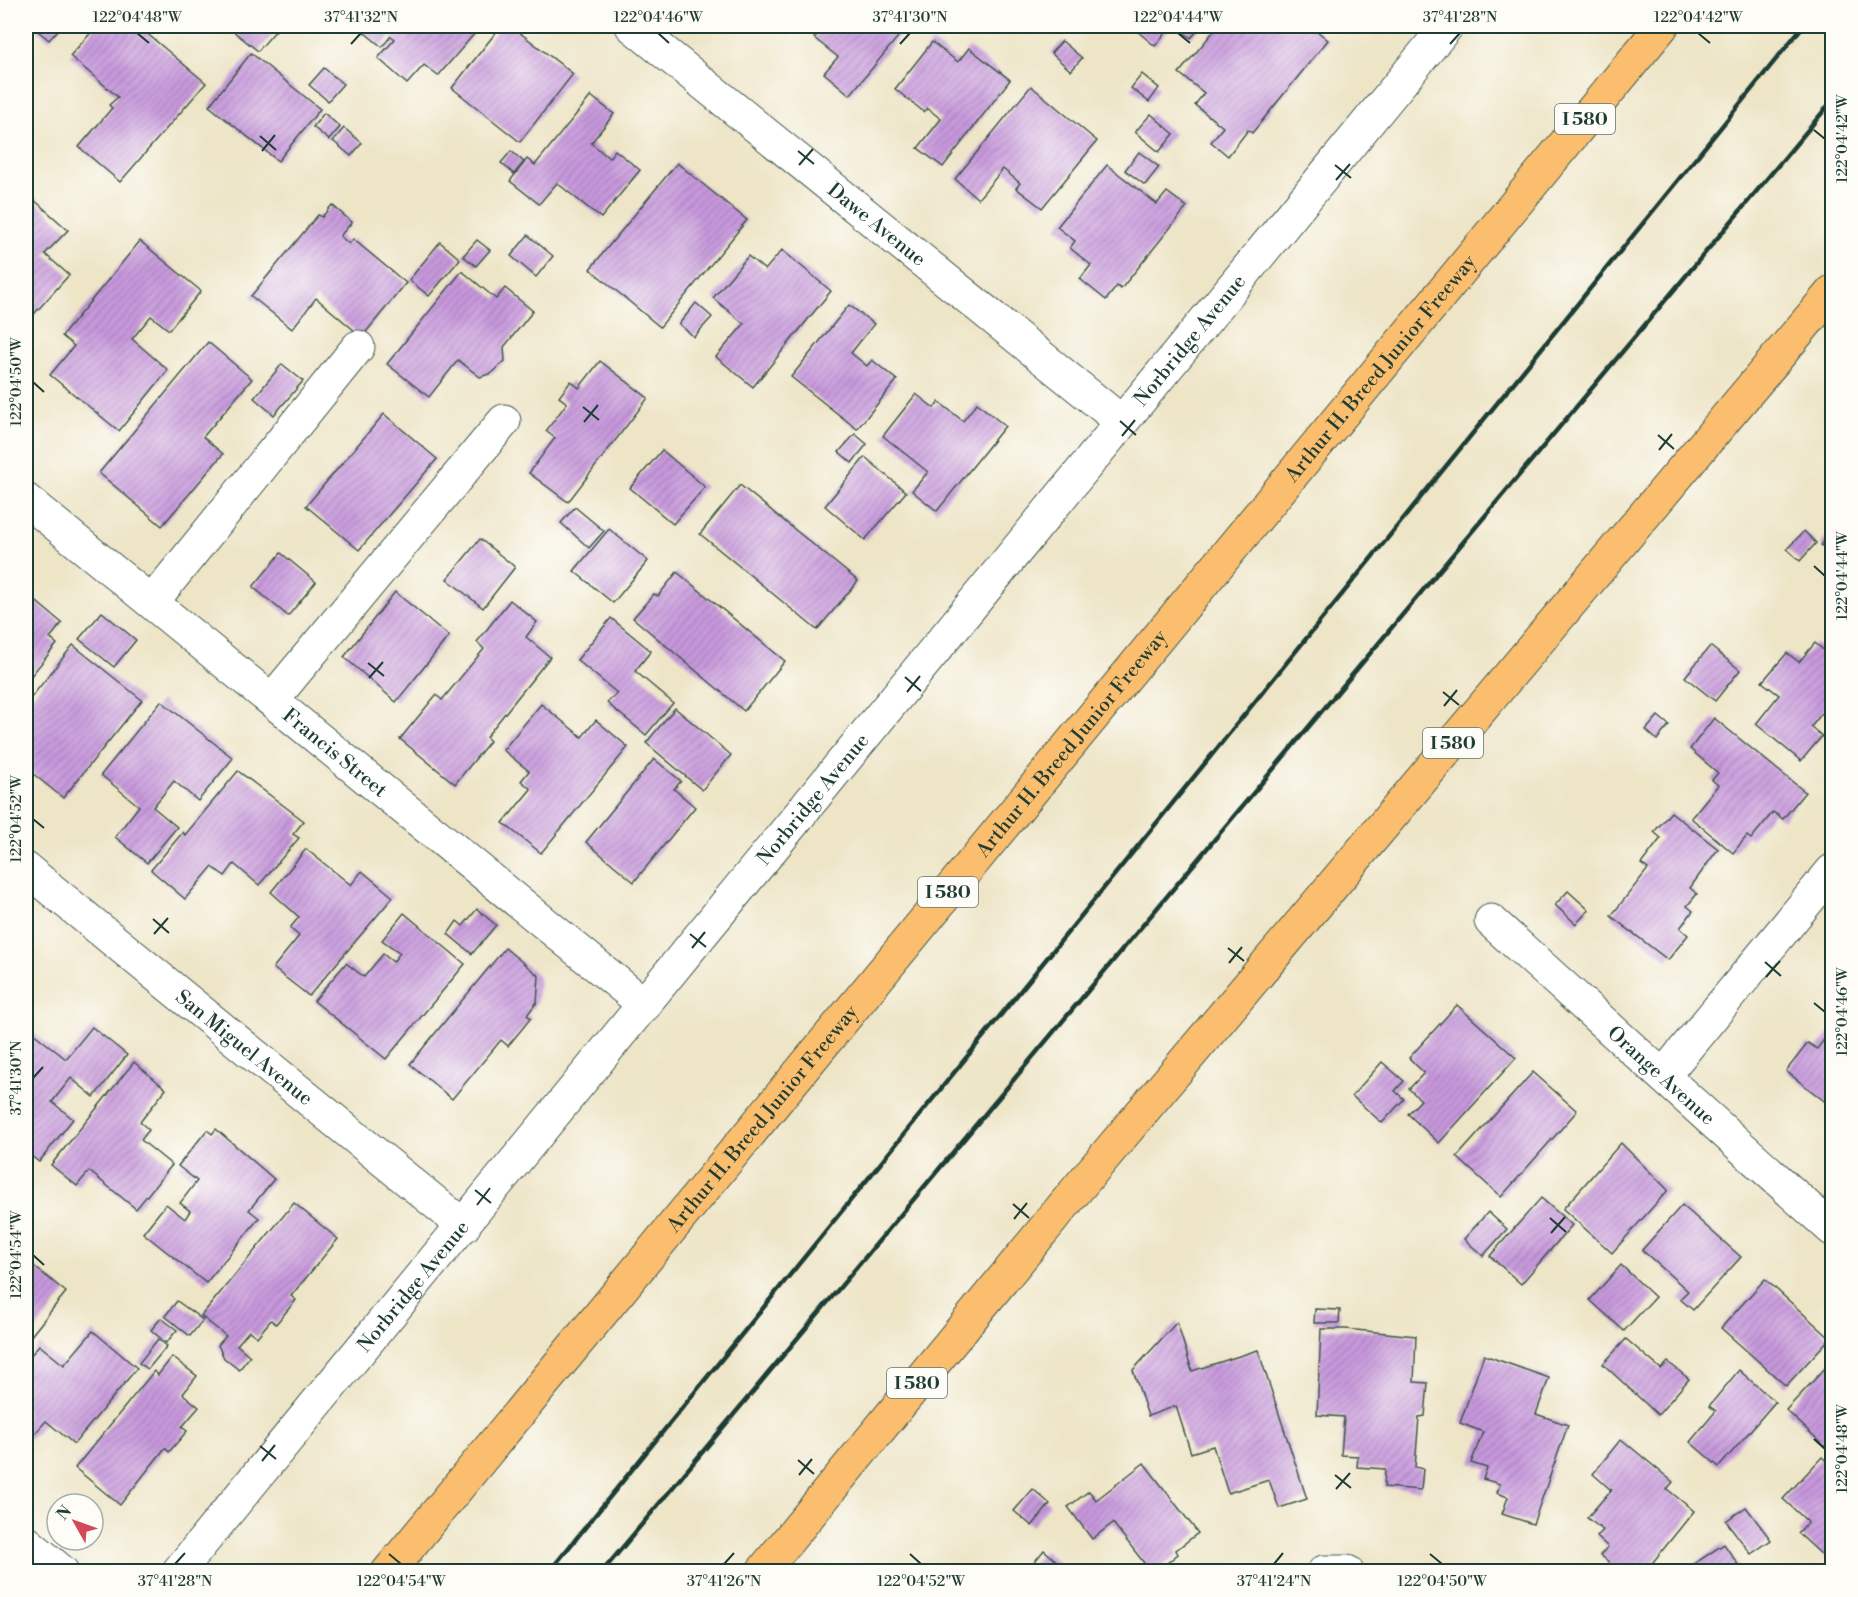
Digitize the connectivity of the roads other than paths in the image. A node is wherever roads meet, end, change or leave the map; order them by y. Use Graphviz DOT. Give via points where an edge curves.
graph roads {
  1 [pos="632,26"];
  2 [pos="1447,26"];
  3 [pos="1634,26"];
  4 [pos="1662,26"];
  5 [pos="1508,212"];
  6 [pos="1833,292"];
  7 [pos="358,347"];
  8 [pos="504,421"];
  9 [pos="1122,422"];
  10 [pos="26,500"];
  11 [pos="152,603"];
  12 [pos="272,700"];
  13 [pos="26,869"];
  14 [pos="1833,871"];
  15 [pos="1491,921"];
  16 [pos="645,1005"];
  17 [pos="1663,1076"];
  18 [pos="464,1226"];
  19 [pos="1833,1229"];
  20 [pos="26,1542"];
  21 [pos="62,1572"];
  22 [pos="178,1572"];
  23 [pos="388,1572"];
  24 [pos="762,1572"];
  25 [pos="1324,1572"];
  26 [pos="1347,1572"];
  1 -- 9 [label="street, Dawe Avenue"];
  2 -- 9 [label="street, Norbridge Avenue"];
  3 -- 5 [label="highway"];
  4 -- 5 [label="highway, Arthur H. Breed Junior Freeway / I 580"];
  5 -- 23 [label="highway, Arthur H. Breed Junior Freeway / I 580"];
  6 -- 24 [label="highway, I 580" via="1080,1185"];
  7 -- 11 [label="street"];
  8 -- 12 [label="street"];
  9 -- 16 [label="street, Norbridge Avenue"];
  10 -- 11 [label="street, Francis Street"];
  11 -- 12 [label="street, Francis Street"];
  12 -- 16 [label="street, Francis Street"];
  13 -- 18 [label="street, San Miguel Avenue"];
  14 -- 17 [label="street"];
  15 -- 17 [label="street, Orange Avenue"];
  16 -- 18 [label="street, Norbridge Avenue"];
  17 -- 19 [label="street, Orange Avenue"];
  18 -- 22 [label="street, Norbridge Avenue"];
  20 -- 21 [label="street"];
  25 -- 26 [label="street"];
}
